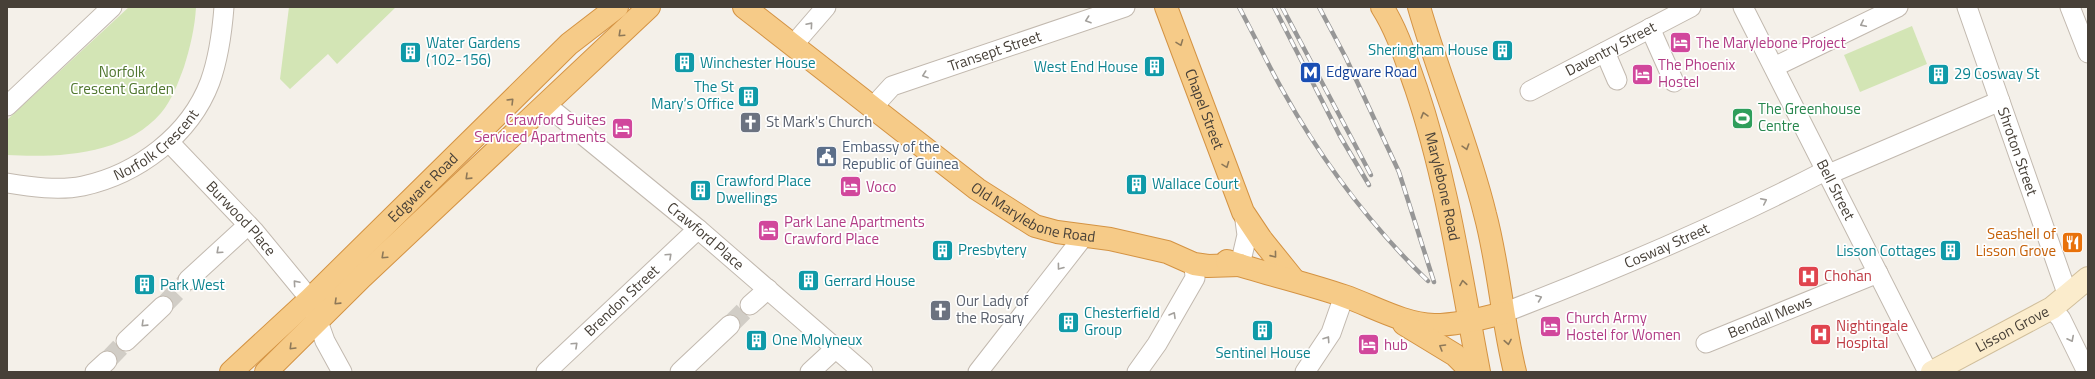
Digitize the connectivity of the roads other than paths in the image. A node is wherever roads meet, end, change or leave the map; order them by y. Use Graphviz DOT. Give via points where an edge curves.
graph roads {
  1 [pos="112,7"];
  2 [pos="224,7"];
  3 [pos="618,7"];
  4 [pos="649,7"];
  5 [pos="744,7"];
  6 [pos="826,7"];
  7 [pos="1125,7"];
  8 [pos="1166,7"];
  9 [pos="1415,7"];
  10 [pos="1418,7"];
  11 [pos="1691,7"];
  12 [pos="1743,7"];
  13 [pos="1898,7"];
  14 [pos="1968,7"];
  15 [pos="2070,7"];
  16 [pos="1387,12"];
  17 [pos="1650,28"];
  18 [pos="1425,31"];
  19 [pos="794,44"];
  20 [pos="1605,52"];
  21 [pos="2088,53"];
  22 [pos="1774,67"];
  23 [pos="1617,80"];
  24 [pos="1674,82"];
  25 [pos="1530,91"];
  26 [pos="2000,101"];
  27 [pos="545,104"];
  28 [pos="7,106"];
  29 [pos="872,108"];
  30 [pos="169,142"];
  31 [pos="1828,172"];
  32 [pos="7,183"];
  33 [pos="1243,212"];
  34 [pos="251,228"];
  35 [pos="698,229"];
  36 [pos="1084,236"];
  37 [pos="1167,252"];
  38 [pos="1194,264"];
  39 [pos="1240,265"];
  40 [pos="1878,273"];
  41 [pos="2088,278"];
  42 [pos="188,280"];
  43 [pos="1294,280"];
  44 [pos="768,289"];
  45 [pos="1344,296"];
  46 [pos="310,299"];
  47 [pos="2060,302"];
  48 [pos="163,306"];
  49 [pos="750,306"];
  50 [pos="1381,309"];
  51 [pos="1503,313"];
  52 [pos="318,320"];
  53 [pos="1469,321"];
  54 [pos="730,325"];
  55 [pos="126,342"];
  56 [pos="1706,343"];
  57 [pos="836,348"];
  58 [pos="231,372"];
  59 [pos="266,372"];
  60 [pos="342,372"];
  61 [pos="546,372"];
  62 [pos="680,372"];
  63 [pos="810,372"];
  64 [pos="863,372"];
  65 [pos="978,372"];
  66 [pos="1137,372"];
  67 [pos="1305,372"];
  68 [pos="1472,372"];
  69 [pos="1479,372"];
  70 [pos="1515,372"];
  71 [pos="1928,372"];
  72 [pos="1932,372"];
  73 [pos="2088,372"];
  1 -- 28 [label="street"];
  2 -- 30 [label="street, Norfolk Crescent" via="220,44 209,83 198,105"];
  46 -- 3 [label="highway, Edgware Road, one-way" via="569,44"];
  4 -- 27 [label="highway, Edgware Road, one-way"];
  5 -- 19 [label="highway, Old Marylebone Road"];
  19 -- 6 [label="street, one-way"];
  7 -- 29 [label="street, Transept Street, one-way" via="892,86"];
  8 -- 33 [label="highway, Chapel Street, one-way"];
  9 -- 18 [label="highway"];
  10 -- 18 [label="highway, Marylebone Road"];
  11 -- 17 [label="street, Daventry Street"];
  12 -- 22 [label="street, Bell Street"];
  13 -- 22 [label="street, one-way"];
  14 -- 26 [label="street, Shroton Street"];
  15 -- 21 [label="street"];
  53 -- 16 [label="highway, Marylebone Road, one-way" via="1455,239 1432,140"];
  17 -- 20 [label="street, Daventry Street"];
  17 -- 24 [label="street"];
  18 -- 51 [label="highway, Marylebone Road, one-way" via="1477,182 1491,239"];
  19 -- 29 [label="highway, Old Marylebone Road"];
  20 -- 23 [label="street"];
  20 -- 25 [label="street, Daventry Street"];
  22 -- 31 [label="street, Bell Street"];
  26 -- 31 [label="street, Cosway Street"];
  26 -- 47 [label="street, Shroton Street"];
  27 -- 35 [label="street, Crawford Place"];
  27 -- 52 [label="highway, Edgware Road, one-way"];
  29 -- 36 [label="highway, Old Marylebone Road" via="997,203 1035,226"];
  30 -- 32 [label="street, Norfolk Crescent" via="137,166 82,186 48,187"];
  30 -- 34 [label="street, Burwood Place"];
  31 -- 40 [label="street, Bell Street"];
  51 -- 31 [label="street, Cosway Street, one-way" via="1730,218"];
  33 -- 39 [label="street, Chapel Street" via="1247,235"];
  33 -- 43 [label="highway, Chapel Street, one-way"];
  34 -- 42 [label="street, one-way"];
  46 -- 34 [label="street, Burwood Place, one-way"];
  35 -- 44 [label="street, Crawford Place"];
  61 -- 35 [label="street, Brendon Street, one-way"];
  36 -- 37 [label="highway, Old Marylebone Road"];
  36 -- 65 [label="street, one-way"];
  37 -- 38 [label="highway, Old Marylebone Road"];
  37 -- 39 [label="highway, Old Marylebone Road" via="1209,255"];
  38 -- 39 [label="highway, Old Marylebone Road"];
  66 -- 38 [label="street, one-way" via="1157,344 1195,278"];
  39 -- 43 [label="highway, Old Marylebone Road"];
  40 -- 56 [label="street, Bendall Mews"];
  40 -- 71 [label="street, Bell Street"];
  41 -- 47 [label="main road, Lisson Grove"];
  43 -- 45 [label="highway, Old Marylebone Road"];
  44 -- 49 [label="street"];
  44 -- 57 [label="street, Crawford Place"];
  45 -- 50 [label="highway, Old Marylebone Road"];
  67 -- 45 [label="street, one-way" via="1331,332"];
  46 -- 52 [label="street, Burwood Place"];
  46 -- 58 [label="highway, Edgware Road"];
  47 -- 72 [label="main road, Lisson Grove"];
  47 -- 73 [label="street, Shroton Street, one-way" via="2061,319"];
  48 -- 55 [label="street, one-way"];
  50 -- 53 [label="highway, Old Marylebone Road" via="1420,323 1434,325"];
  68 -- 50 [label="highway, Old Marylebone Road, one-way" via="1455,355"];
  51 -- 53 [label="highway, Old Marylebone Road"];
  51 -- 70 [label="highway, Marylebone Road, one-way"];
  52 -- 59 [label="highway, Edgware Road, one-way"];
  52 -- 60 [label="street, Burwood Place" via="325,341"];
  53 -- 69 [label="highway, Marylebone Road"];
  54 -- 62 [label="street"];
  57 -- 63 [label="street"];
  57 -- 64 [label="street, Crawford Place"];
}
